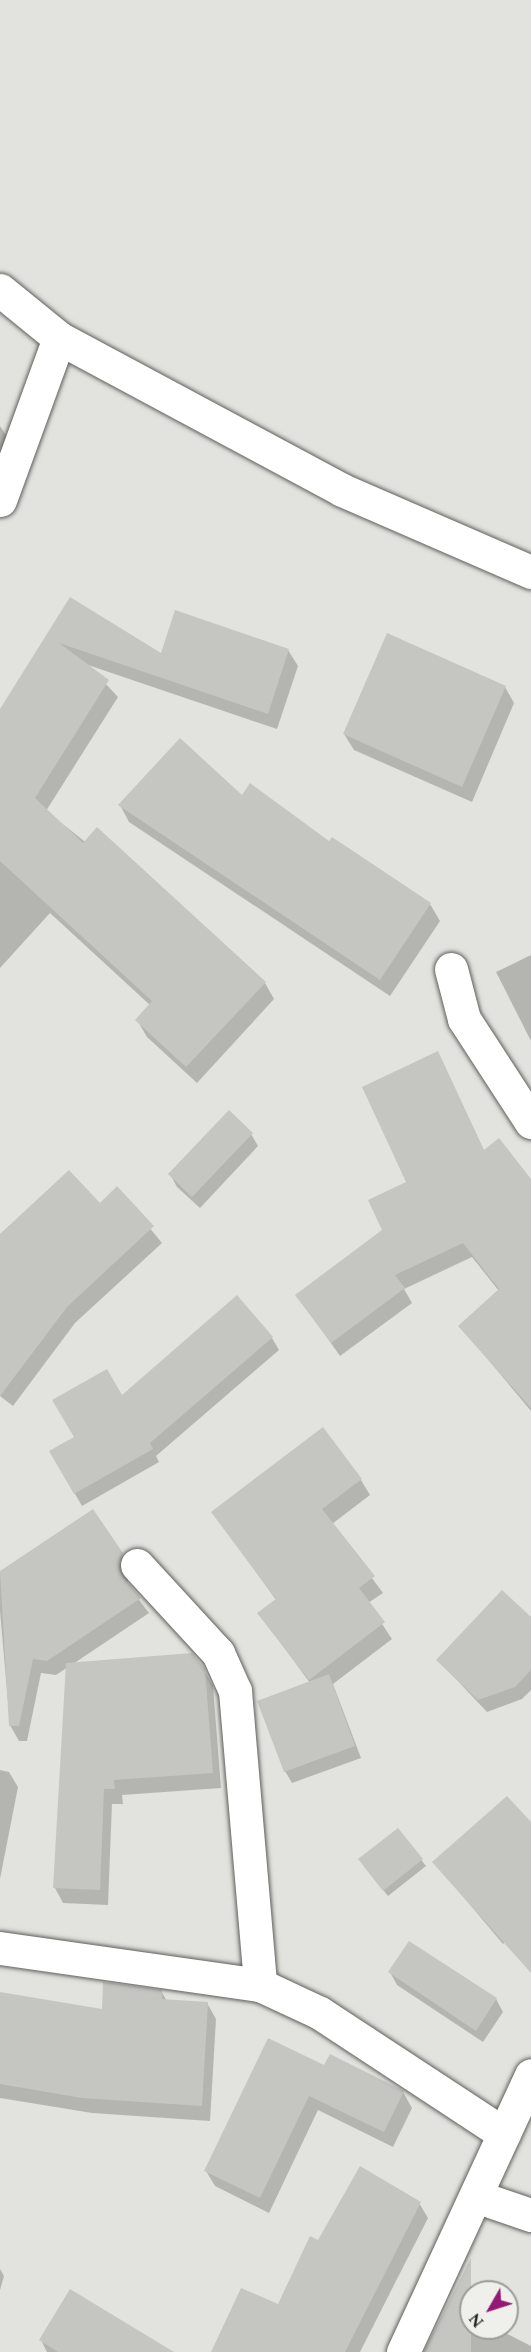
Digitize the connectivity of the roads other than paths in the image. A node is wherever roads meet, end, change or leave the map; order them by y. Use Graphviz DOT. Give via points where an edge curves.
graph roads {
  1 [pos="0,290"];
  2 [pos="59,338"];
  3 [pos="0,500"];
  4 [pos="531,572"];
  5 [pos="451,969"];
  6 [pos="531,1122"];
  7 [pos="137,1565"];
  8 [pos="0,1948"];
  9 [pos="260,1985"];
  10 [pos="531,2075"];
  11 [pos="504,2134"];
  12 [pos="478,2197"];
  13 [pos="531,2215"];
  14 [pos="403,2352"];
  1 -- 2 [label="street"];
  2 -- 3 [label="street"];
  2 -- 4 [label="street" via="342,490"];
  5 -- 6 [label="street" via="464,1019"];
  7 -- 9 [label="street" via="218,1653 235,1691"];
  8 -- 9 [label="street"];
  9 -- 11 [label="street" via="321,2013"];
  10 -- 11 [label="street"];
  11 -- 12 [label="street"];
  12 -- 13 [label="street"];
  12 -- 14 [label="street"];
}
